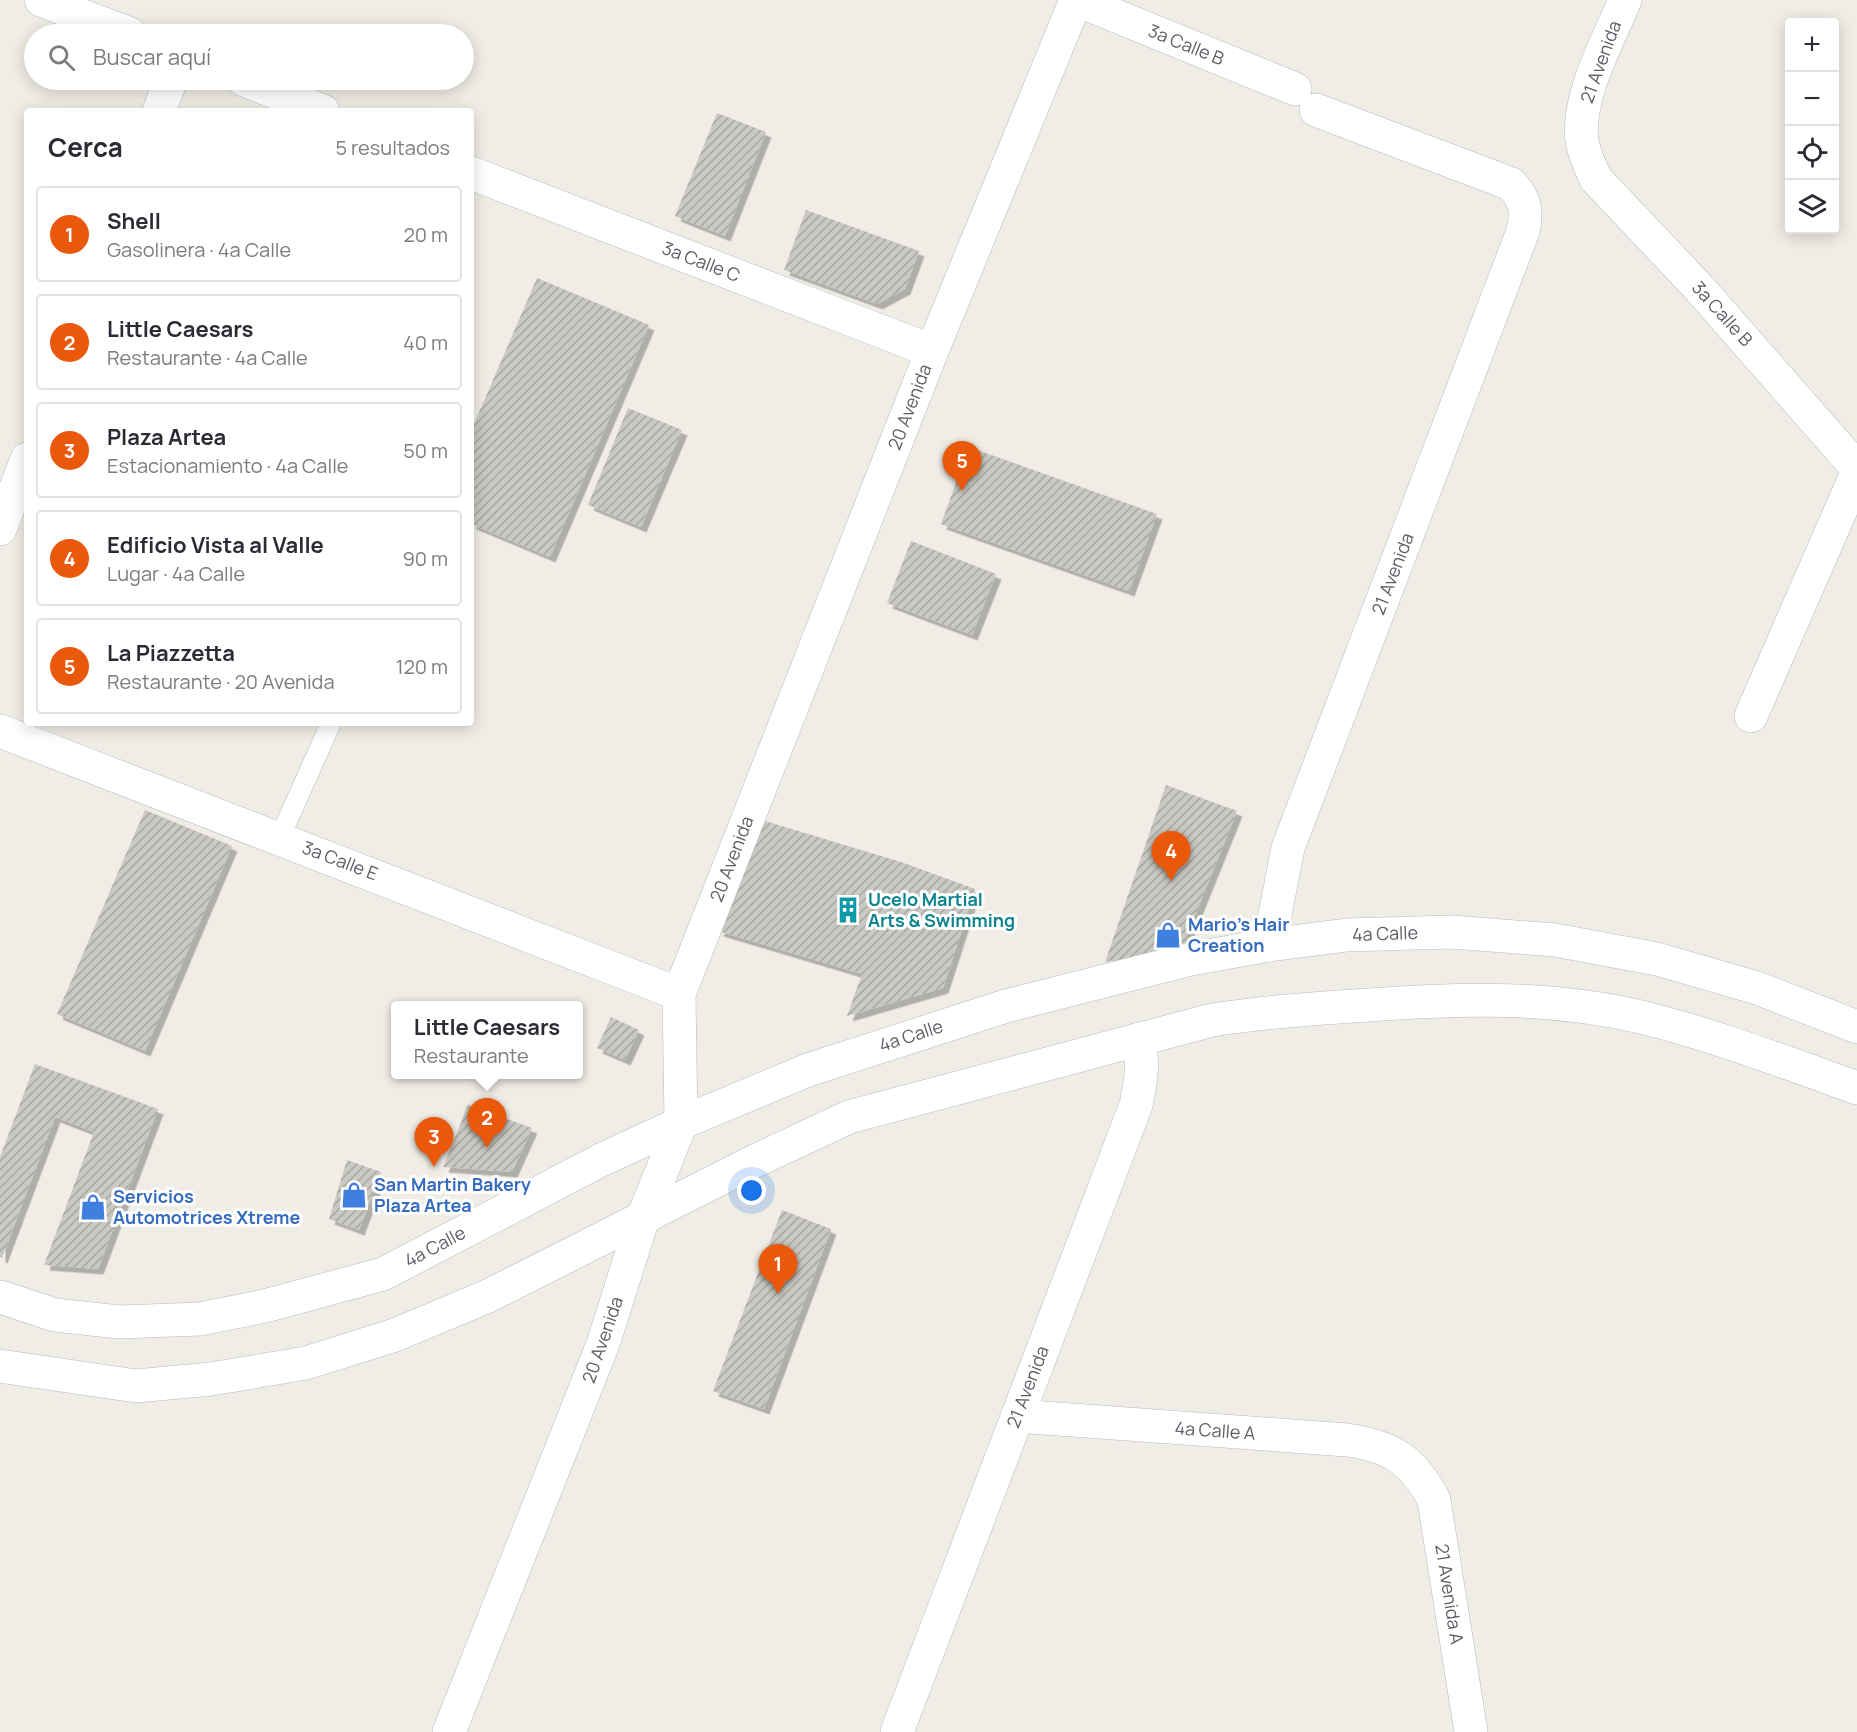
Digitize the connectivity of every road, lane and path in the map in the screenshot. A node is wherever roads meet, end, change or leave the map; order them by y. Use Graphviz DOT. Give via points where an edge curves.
graph roads {
  1 [pos="41,0"];
  2 [pos="1076,0"];
  3 [pos="1625,0"];
  4 [pos="104,24"];
  5 [pos="167,90"];
  6 [pos="269,90"];
  7 [pos="160,108"];
  8 [pos="315,108"];
  9 [pos="1587,160"];
  10 [pos="474,174"];
  11 [pos="1525,206"];
  12 [pos="932,351"];
  13 [pos="24,467"];
  14 [pos="1857,468"];
  15 [pos="1857,473"];
  16 [pos="0,529"];
  17 [pos="1751,716"];
  18 [pos="330,726"];
  19 [pos="0,731"];
  20 [pos="280,837"];
  21 [pos="1269,945"];
  22 [pos="679,994"];
  23 [pos="1857,1027"];
  24 [pos="1139,1039"];
  25 [pos="1857,1088"];
  26 [pos="681,1123"];
  27 [pos="643,1218"];
  28 [pos="0,1297"];
  29 [pos="0,1366"];
  30 [pos="1017,1416"];
  31 [pos="1409,1463"];
  32 [pos="449,1732"];
  33 [pos="897,1732"];
  34 [pos="1471,1732"];
  1 -- 4 [label="street"];
  2 -- 11 [label="street, 3a Calle B" via="1511,184"];
  2 -- 12 [label="street, 20 Avenida"];
  3 -- 9 [label="street, 21 Avenida" via="1586,97 1582,140"];
  5 -- 7 [label="street"];
  6 -- 8 [label="street"];
  9 -- 14 [label="street, 3a Calle B" via="1610,196 1700,289"];
  10 -- 12 [label="street, 3a Calle C"];
  11 -- 21 [label="street, 21 Avenida" via="1524,231 1288,848"];
  12 -- 22 [label="street, 20 Avenida"];
  13 -- 16 [label="street"];
  15 -- 17 [label="street"];
  18 -- 20 [label="lane"];
  19 -- 20 [label="street, 3a Calle E"];
  20 -- 22 [label="street, 3a Calle E"];
  21 -- 23 [label="street, 4a Calle" via="1347,935 1451,932 1555,940 1668,962 1757,988"];
  21 -- 26 [label="street, 4a Calle" via="1191,959 940,1026 808,1070"];
  22 -- 26 [label="street, 20 Avenida"];
  24 -- 25 [label="street" via="1261,1012 1453,999 1548,1002 1644,1018 1742,1047"];
  24 -- 27 [label="street" via="849,1118"];
  24 -- 30 [label="street, 21 Avenida" via="1141,1080 1136,1105"];
  26 -- 27 [label="street, 20 Avenida"];
  26 -- 28 [label="street, 4a Calle" via="601,1160 382,1274 265,1306 200,1319 119,1322 55,1315"];
  27 -- 29 [label="street" via="488,1296 395,1335 306,1363 136,1386"];
  27 -- 32 [label="street, 20 Avenida" via="603,1344"];
  30 -- 31 [label="street, 4a Calle A" via="1347,1440 1390,1450"];
  30 -- 33 [label="street, 21 Avenida"];
  31 -- 34 [label="street, 21 Avenida A" via="1434,1500"];
}
